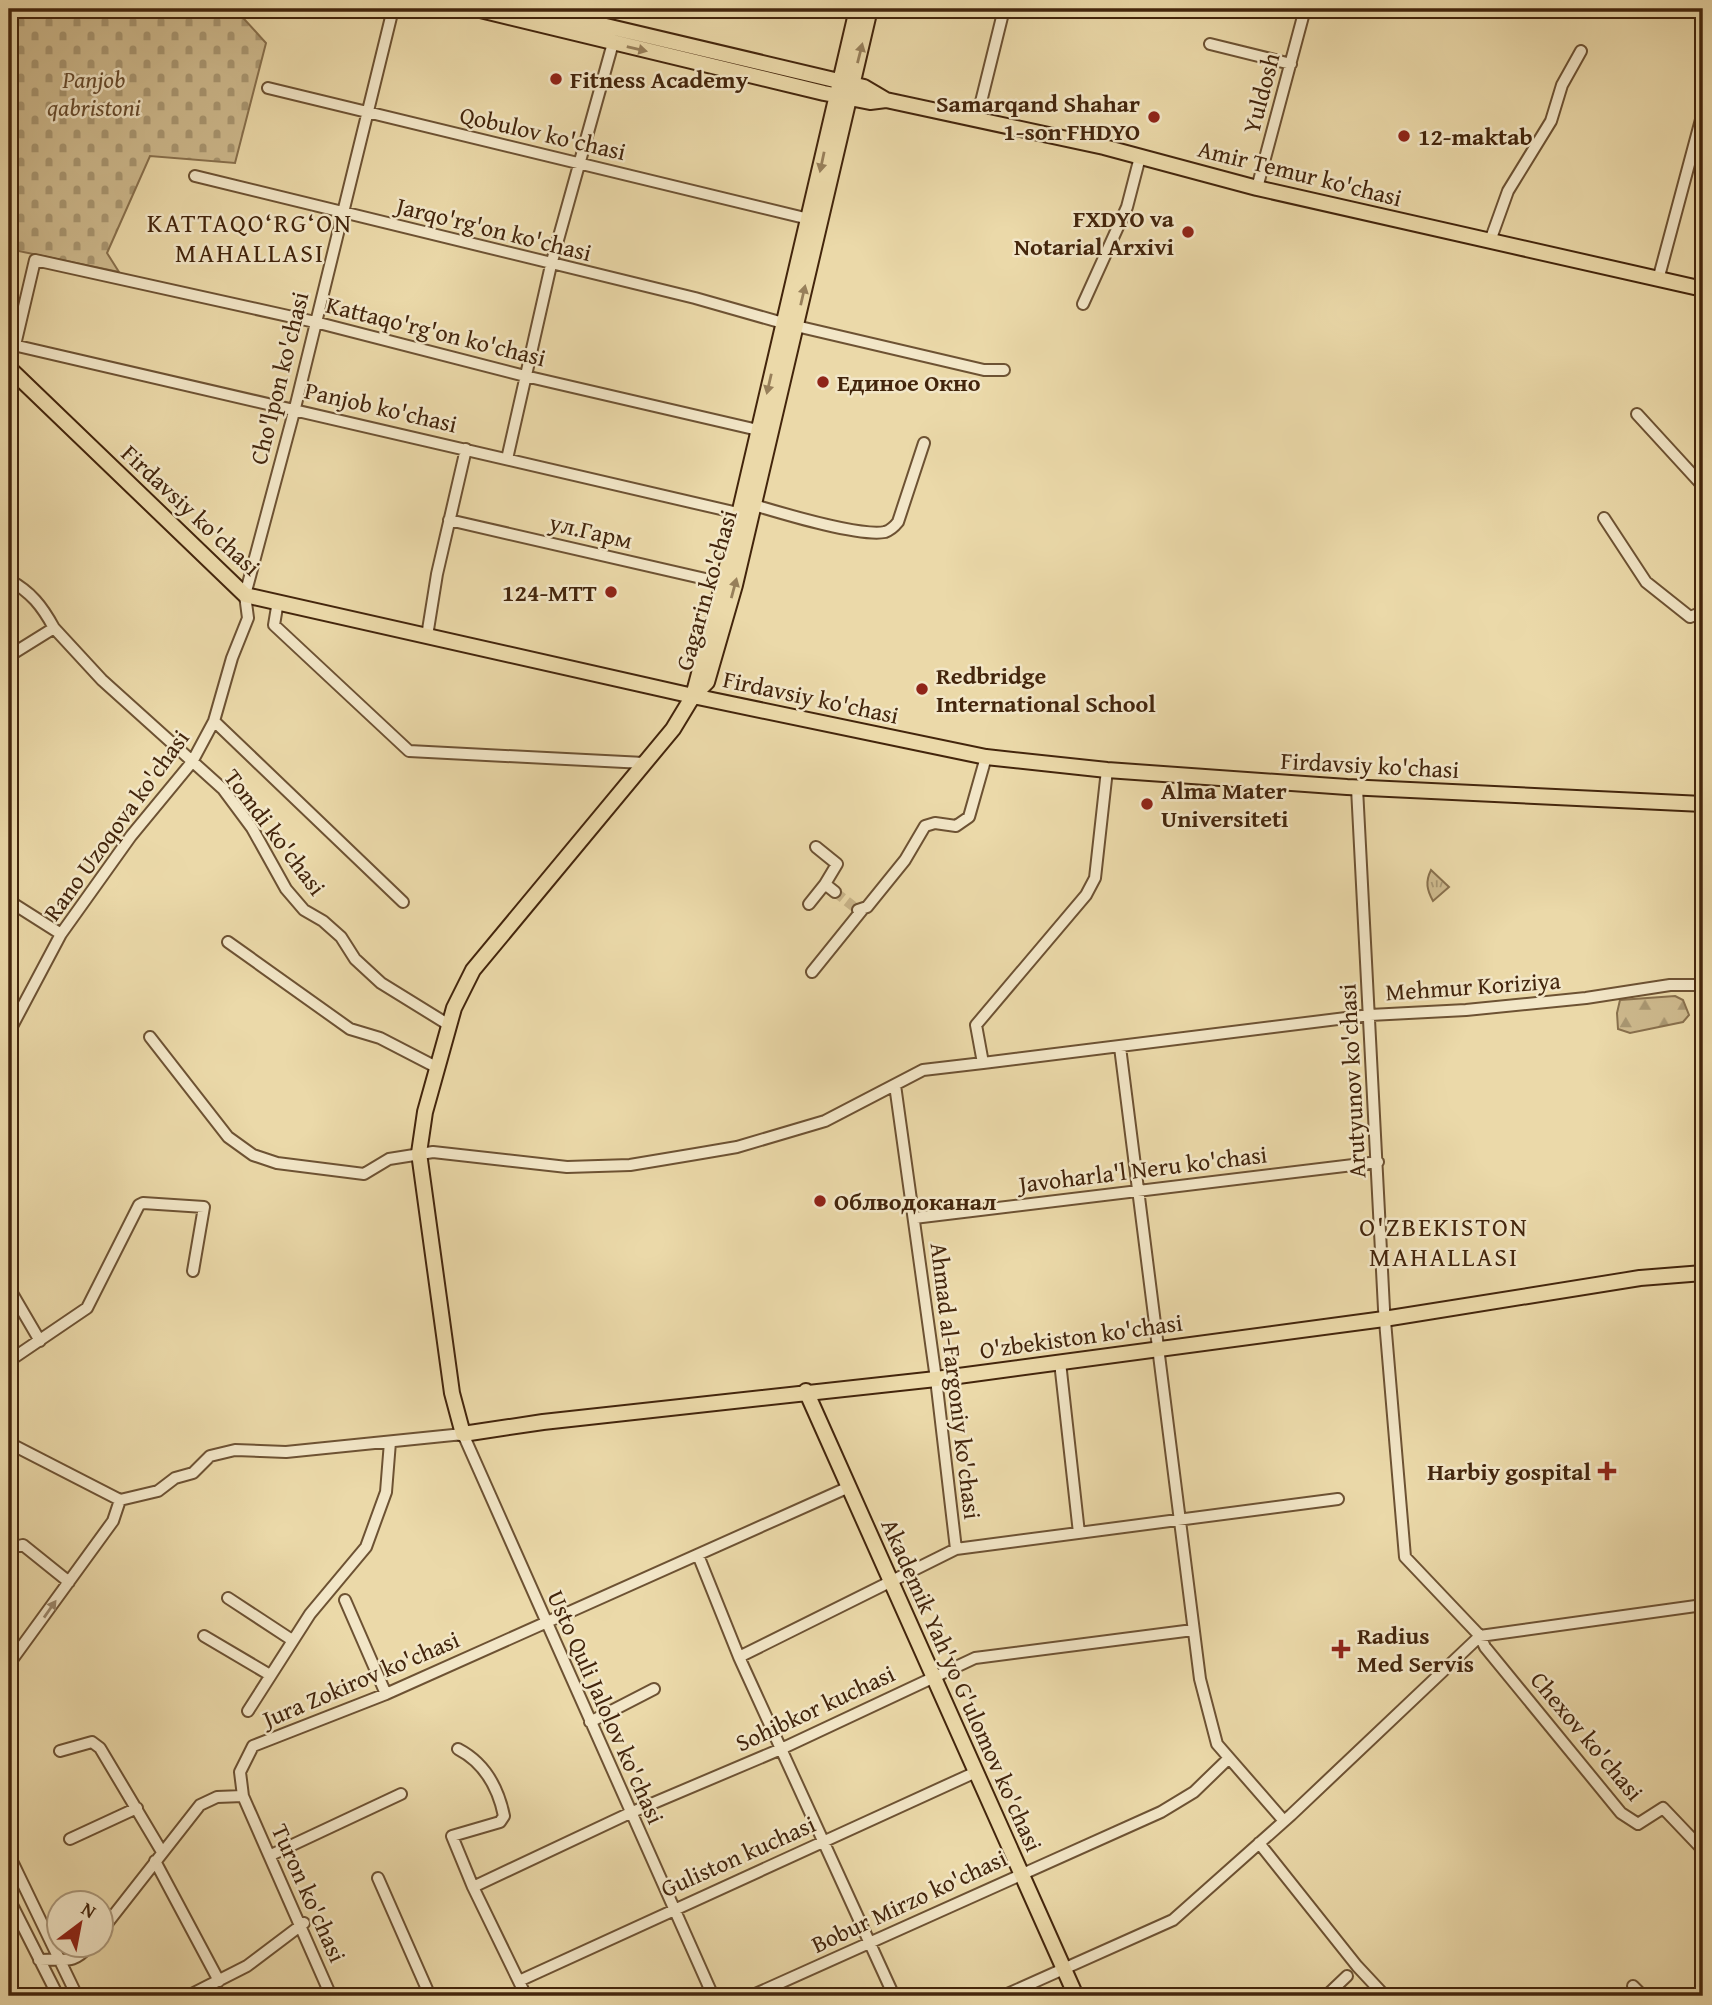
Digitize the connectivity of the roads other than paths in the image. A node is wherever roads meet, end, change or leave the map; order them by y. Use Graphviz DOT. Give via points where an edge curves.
graph roads {
  1 [pos="393,9"];
  2 [pos="476,9"];
  3 [pos="534,9"];
  4 [pos="857,9"];
  5 [pos="870,9"];
  6 [pos="1004,9"];
  7 [pos="1305,9"];
  8 [pos="612,43"];
  9 [pos="1210,44"];
  10 [pos="1581,51"];
  11 [pos="1291,64"];
  12 [pos="268,88"];
  13 [pos="844,90"];
  14 [pos="1703,112"];
  15 [pos="368,113"];
  16 [pos="977,118"];
  17 [pos="1140,157"];
  18 [pos="578,163"];
  19 [pos="195,176"];
  20 [pos="1257,188"];
  21 [pos="342,214"];
  22 [pos="809,219"];
  23 [pos="1490,241"];
  24 [pos="551,265"];
  25 [pos="1658,280"];
  26 [pos="1703,289"];
  27 [pos="1083,304"];
  28 [pos="315,322"];
  29 [pos="790,325"];
  30 [pos="11,348"];
  31 [pos="9,368"];
  32 [pos="1004,370"];
  33 [pos="525,376"];
  34 [pos="295,408"];
  35 [pos="1637,414"];
  36 [pos="758,430"];
  37 [pos="924,443"];
  38 [pos="466,449"];
  39 [pos="507,459"];
  40 [pos="1703,486"];
  41 [pos="754,505"];
  42 [pos="738,513"];
  43 [pos="1604,518"];
  44 [pos="449,520"];
  45 [pos="9,580"];
  46 [pos="723,583"];
  47 [pos="245,595"];
  48 [pos="278,601"];
  49 [pos="1703,612"];
  50 [pos="54,628"];
  51 [pos="427,636"];
  52 [pos="9,656"];
  53 [pos="693,696"];
  54 [pos="214,720"];
  55 [pos="986,757"];
  56 [pos="192,762"];
  57 [pos="644,764"];
  58 [pos="1107,770"];
  59 [pos="1357,788"];
  60 [pos="1703,804"];
  61 [pos="816,847"];
  62 [pos="825,884"];
  63 [pos="835,892"];
  64 [pos="9,901"];
  65 [pos="403,902"];
  66 [pos="809,904"];
  67 [pos="61,934"];
  68 [pos="228,942"];
  69 [pos="813,972"];
  70 [pos="1703,985"];
  71 [pos="1370,1015"];
  72 [pos="450,1026"];
  73 [pos="9,1032"];
  74 [pos="150,1037"];
  75 [pos="1120,1047"];
  76 [pos="983,1063"];
  77 [pos="438,1068"];
  78 [pos="895,1085"];
  79 [pos="419,1153"];
  80 [pos="1377,1162"];
  81 [pos="1140,1191"];
  82 [pos="914,1218"];
  83 [pos="193,1271"];
  84 [pos="1703,1273"];
  85 [pos="9,1288"];
  86 [pos="1384,1319"];
  87 [pos="40,1341"];
  88 [pos="1159,1348"];
  89 [pos="9,1361"];
  90 [pos="1060,1362"];
  91 [pos="936,1379"];
  92 [pos="806,1391"];
  93 [pos="463,1434"];
  94 [pos="390,1442"];
  95 [pos="9,1443"];
  96 [pos="849,1487"];
  97 [pos="1338,1499"];
  98 [pos="120,1500"];
  99 [pos="1182,1520"];
  100 [pos="1079,1533"];
  101 [pos="956,1549"];
  102 [pos="9,1553"];
  103 [pos="698,1555"];
  104 [pos="69,1582"];
  105 [pos="892,1583"];
  106 [pos="228,1598"];
  107 [pos="345,1600"];
  108 [pos="1703,1605"];
  109 [pos="545,1623"];
  110 [pos="1193,1630"];
  111 [pos="204,1636"];
  112 [pos="1480,1636"];
  113 [pos="292,1640"];
  114 [pos="739,1657"];
  115 [pos="9,1664"];
  116 [pos="270,1675"];
  117 [pos="932,1676"];
  118 [pos="654,1689"];
  119 [pos="386,1694"];
  120 [pos="248,1711"];
  121 [pos="590,1722"];
  122 [pos="458,1749"];
  123 [pos="781,1749"];
  124 [pos="60,1751"];
  125 [pos="1228,1759"];
  126 [pos="975,1772"];
  127 [pos="401,1794"];
  128 [pos="245,1801"];
  129 [pos="137,1808"];
  130 [pos="630,1813"];
  131 [pos="1284,1821"];
  132 [pos="70,1839"];
  133 [pos="824,1840"];
  134 [pos="1259,1843"];
  135 [pos="1703,1850"];
  136 [pos="9,1855"];
  137 [pos="271,1856"];
  138 [pos="159,1857"];
  139 [pos="1020,1872"];
  140 [pos="378,1878"];
  141 [pos="473,1887"];
  142 [pos="9,1899"];
  143 [pos="672,1909"];
  144 [pos="116,1912"];
  145 [pos="302,1925"];
  146 [pos="46,1934"];
  147 [pos="872,1943"];
  148 [pos="40,1960"];
  149 [pos="46,1960"];
  150 [pos="59,1960"];
  151 [pos="1063,1968"];
  152 [pos="1347,1976"];
  153 [pos="219,1981"];
  154 [pos="519,1981"];
  155 [pos="1633,1986"];
  156 [pos="58,1996"];
  157 [pos="77,1996"];
  158 [pos="188,1996"];
  159 [pos="331,1996"];
  160 [pos="430,1996"];
  161 [pos="526,1996"];
  162 [pos="713,1996"];
  163 [pos="751,1996"];
  164 [pos="894,1996"];
  165 [pos="1003,1996"];
  166 [pos="1076,1996"];
  167 [pos="1326,1996"];
  168 [pos="1385,1996"];
  169 [pos="1643,1996"];
  1 -- 15 [label="street, Cho'lpon ko'chasi"];
  2 -- 8 [label="main road, Amir Temur ko'chasi"];
  3 -- 13 [label="main road, Amir Temur ko'chasi"];
  4 -- 13 [label="main road, Gagarin ko'chasi"];
  13 -- 5 [label="main road, Gagarin ko'chasi, one-way"];
  6 -- 16 [label="street"];
  7 -- 11 [label="street, Yuldosh"];
  8 -- 13 [label="main road, Amir Temur ko'chasi, one-way"];
  8 -- 18 [label="street"];
  9 -- 11 [label="street"];
  10 -- 23 [label="street" via="1562,85 1551,121 1508,191"];
  11 -- 20 [label="street, Yuldosh"];
  12 -- 15 [label="street, Qobulov ko'chasi"];
  13 -- 16 [label="main road, Amir Temur ko'chasi"];
  13 -- 22 [label="main road, Gagarin ko'chasi, one-way"];
  29 -- 13 [label="main road, Gagarin ko'chasi, one-way"];
  14 -- 25 [label="street"];
  15 -- 18 [label="street, Qobulov ko'chasi"];
  15 -- 21 [label="street, Cho'lpon ko'chasi"];
  16 -- 17 [label="main road, Amir Temur ko'chasi"];
  17 -- 20 [label="main road, Amir Temur ko'chasi"];
  17 -- 27 [label="street" via="1127,207"];
  18 -- 22 [label="street, Qobulov ko'chasi"];
  18 -- 24 [label="street"];
  19 -- 21 [label="street, Jarqo'rg'on ko'chasi"];
  20 -- 23 [label="main road, Amir Temur ko'chasi"];
  21 -- 24 [label="street, Jarqo'rg'on ko'chasi"];
  21 -- 28 [label="street, Cho'lpon ko'chasi"];
  22 -- 29 [label="main road, Gagarin ko'chasi"];
  23 -- 25 [label="main road, Amir Temur ko'chasi"];
  24 -- 29 [label="street, Jarqo'rg'on ko'chasi"];
  24 -- 33 [label="street"];
  25 -- 26 [label="main road, Amir Temur ko'chasi"];
  28 -- 30 [label="street, Kattaqo'rg'on ko'chasi" via="35,260"];
  28 -- 33 [label="street, Kattaqo'rg'on ko'chasi"];
  28 -- 34 [label="street, Cho'lpon ko'chasi"];
  29 -- 32 [label="street, Jarqo'rg'on ko'chasi" via="984,370"];
  29 -- 36 [label="main road, Gagarin ko'chasi, one-way"];
  29 -- 41 [label="main road, Gagarin ko'chasi"];
  30 -- 34 [label="street, Panjob ko'chasi"];
  31 -- 47 [label="main road, Firdavsiy ko'chasi"];
  33 -- 36 [label="street, Kattaqo'rg'on ko'chasi"];
  33 -- 39 [label="street"];
  34 -- 38 [label="street, Panjob ko'chasi"];
  34 -- 47 [label="street, Cho'lpon ko'chasi"];
  35 -- 40 [label="street"];
  36 -- 42 [label="main road, Gagarin ko'chasi"];
  37 -- 41 [label="street" via="898,522 889,531 816,523"];
  38 -- 39 [label="street, Panjob ko'chasi"];
  38 -- 44 [label="street"];
  39 -- 42 [label="street, Panjob ko'chasi"];
  53 -- 41 [label="main road, Gagarin ko'chasi, one-way" via="707,682"];
  42 -- 46 [label="main road, Gagarin ko'chasi"];
  43 -- 49 [label="street" via="1646,582 1690,617"];
  44 -- 46 [label="street, ул.Гарм"];
  44 -- 51 [label="street"];
  45 -- 50 [label="street, Tomdi ko'chasi" via="42,604"];
  46 -- 53 [label="main road, Gagarin ko'chasi"];
  47 -- 48 [label="main road, Firdavsiy ko'chasi"];
  47 -- 54 [label="street, Rano Uzoqova ko'chasi" via="248,618"];
  48 -- 51 [label="main road, Firdavsiy ko'chasi"];
  48 -- 57 [label="street" via="274,625 409,751"];
  50 -- 52 [label="street"];
  50 -- 56 [label="street, Tomdi ko'chasi" via="102,680"];
  51 -- 53 [label="main road, Firdavsiy ko'chasi"];
  53 -- 55 [label="main road, Firdavsiy ko'chasi"];
  53 -- 57 [label="main road"];
  54 -- 56 [label="street, Rano Uzoqova ko'chasi"];
  54 -- 65 [label="street"];
  55 -- 58 [label="main road, Firdavsiy ko'chasi"];
  55 -- 69 [label="street" via="969,817 956,826 935,823 925,827 905,860"];
  56 -- 67 [label="street, Rano Uzoqova ko'chasi" via="131,836"];
  56 -- 72 [label="street, Tomdi ko'chasi" via="223,789 304,910 341,937 355,959 382,983"];
  57 -- 72 [label="main road" via="473,970"];
  58 -- 59 [label="main road, Firdavsiy ko'chasi"];
  58 -- 76 [label="street" via="1095,878 1086,895 981,1017 975,1032"];
  59 -- 60 [label="main road, Firdavsiy ko'chasi"];
  59 -- 71 [label="street, Arutyunov ko'chasi"];
  61 -- 62 [label="street" via="838,867"];
  62 -- 63 [label="street"];
  62 -- 66 [label="street"];
  64 -- 67 [label="street"];
  67 -- 73 [label="street, Rano Uzoqova ko'chasi"];
  68 -- 77 [label="street" via="350,1029 380,1038"];
  70 -- 71 [label="street, Mehmur Koriziya" via="1466,1010"];
  71 -- 75 [label="street, Mehmur Koriziya"];
  71 -- 80 [label="street, Arutyunov ko'chasi"];
  72 -- 77 [label="main road"];
  74 -- 79 [label="street, Mehmur Koriziya" via="228,1137 253,1155 277,1163 363,1174 389,1160"];
  75 -- 76 [label="street, Mehmur Koriziya"];
  75 -- 81 [label="street"];
  76 -- 78 [label="street, Mehmur Koriziya" via="923,1070"];
  77 -- 79 [label="main road"];
  78 -- 79 [label="street, Mehmur Koriziya" via="825,1121 737,1147 631,1165 567,1167"];
  78 -- 82 [label="street, Ahmad al-Fargoniy ko'chasi"];
  79 -- 93 [label="main road" via="452,1393"];
  80 -- 81 [label="street, Javoharla'l Neru ko'chasi"];
  80 -- 86 [label="street, Arutyunov ko'chasi"];
  81 -- 82 [label="street, Javoharla'l Neru ko'chasi"];
  81 -- 88 [label="street"];
  82 -- 91 [label="street, Ahmad al-Fargoniy ko'chasi"];
  83 -- 87 [label="street" via="204,1207 143,1203 87,1308"];
  84 -- 86 [label="main road, O'zbekiston ko'chasi" via="1640,1278"];
  85 -- 87 [label="street"];
  86 -- 88 [label="main road, O'zbekiston ko'chasi"];
  86 -- 112 [label="street, Arutyunov ko'chasi" via="1405,1557"];
  87 -- 89 [label="street"];
  88 -- 90 [label="main road, O'zbekiston ko'chasi"];
  88 -- 99 [label="street"];
  90 -- 91 [label="main road, O'zbekiston ko'chasi"];
  90 -- 100 [label="street"];
  91 -- 92 [label="main road, O'zbekiston ko'chasi"];
  91 -- 101 [label="street, Ahmad al-Fargoniy ko'chasi"];
  92 -- 93 [label="main road, O'zbekiston ko'chasi"];
  92 -- 96 [label="main road, Akademik Yah'yo G'ulomov ko'chasi"];
  93 -- 94 [label="street"];
  93 -- 109 [label="street, Usto Quli Jalolov ko'chasi"];
  94 -- 98 [label="street" via="286,1452 235,1450 210,1457 193,1473 158,1490"];
  94 -- 113 [label="street" via="386,1492 366,1547"];
  95 -- 98 [label="street"];
  96 -- 103 [label="street, Jura Zokirov ko'chasi"];
  96 -- 105 [label="main road, Akademik Yah'yo G'ulomov ko'chasi"];
  97 -- 99 [label="street"];
  98 -- 104 [label="street" via="113,1521"];
  99 -- 100 [label="street"];
  99 -- 110 [label="street"];
  100 -- 101 [label="street"];
  101 -- 105 [label="street"];
  102 -- 104 [label="street" via="14,1546 23,1545"];
  103 -- 109 [label="street, Jura Zokirov ko'chasi"];
  103 -- 114 [label="street"];
  115 -- 104 [label="street, one-way"];
  105 -- 114 [label="street"];
  105 -- 117 [label="main road, Akademik Yah'yo G'ulomov ko'chasi"];
  106 -- 113 [label="street"];
  107 -- 119 [label="street"];
  108 -- 112 [label="street"];
  109 -- 119 [label="street, Jura Zokirov ko'chasi"];
  109 -- 121 [label="street, Usto Quli Jalolov ko'chasi"];
  110 -- 117 [label="street, Sohibkor kuchasi" via="975,1658"];
  110 -- 125 [label="street" via="1214,1736"];
  111 -- 116 [label="street"];
  112 -- 131 [label="street"];
  112 -- 135 [label="street, Chexov ko'chasi" via="1620,1813 1638,1824 1663,1808"];
  113 -- 116 [label="street"];
  114 -- 123 [label="street"];
  116 -- 120 [label="street"];
  117 -- 123 [label="street, Sohibkor kuchasi"];
  117 -- 126 [label="main road, Akademik Yah'yo G'ulomov ko'chasi"];
  118 -- 121 [label="street"];
  119 -- 128 [label="street, Jura Zokirov ko'chasi" via="253,1746 240,1772"];
  121 -- 130 [label="street, Usto Quli Jalolov ko'chasi"];
  122 -- 141 [label="street" via="489,1775 504,1816 500,1822 452,1836"];
  123 -- 130 [label="street, Sohibkor kuchasi"];
  123 -- 133 [label="street"];
  124 -- 129 [label="street" via="92,1742"];
  125 -- 131 [label="street"];
  125 -- 139 [label="street, Bobur Mirzo ko'chasi" via="1194,1792 1161,1812"];
  126 -- 133 [label="street, Guliston kuchasi"];
  126 -- 139 [label="main road, Akademik Yah'yo G'ulomov ko'chasi"];
  127 -- 137 [label="street"];
  128 -- 137 [label="street, Turon ko'chasi"];
  128 -- 138 [label="street" via="217,1797 200,1805"];
  129 -- 132 [label="street"];
  129 -- 138 [label="street"];
  130 -- 141 [label="street, Sohibkor kuchasi"];
  130 -- 143 [label="street, Usto Quli Jalolov ko'chasi"];
  131 -- 134 [label="street"];
  133 -- 143 [label="street, Guliston kuchasi"];
  133 -- 147 [label="street"];
  134 -- 151 [label="street" via="1172,1920"];
  134 -- 168 [label="street"];
  136 -- 146 [label="street"];
  137 -- 145 [label="street, Turon ko'chasi"];
  138 -- 144 [label="street"];
  138 -- 153 [label="street"];
  139 -- 147 [label="street, Bobur Mirzo ko'chasi"];
  139 -- 151 [label="main road, Akademik Yah'yo G'ulomov ko'chasi"];
  140 -- 160 [label="street"];
  141 -- 154 [label="street"];
  142 -- 148 [label="street"];
  143 -- 154 [label="street, Guliston kuchasi"];
  143 -- 162 [label="street, Usto Quli Jalolov ko'chasi"];
  145 -- 153 [label="street"];
  145 -- 159 [label="street, Turon ko'chasi"];
  147 -- 163 [label="street, Bobur Mirzo ko'chasi"];
  147 -- 164 [label="street"];
  148 -- 149 [label="street"];
  148 -- 156 [label="street"];
  150 -- 157 [label="street"];
  151 -- 165 [label="street"];
  151 -- 166 [label="main road, Akademik Yah'yo G'ulomov ko'chasi"];
  152 -- 167 [label="street"];
  153 -- 158 [label="street"];
  154 -- 161 [label="street"];
  155 -- 169 [label="street"];
}
